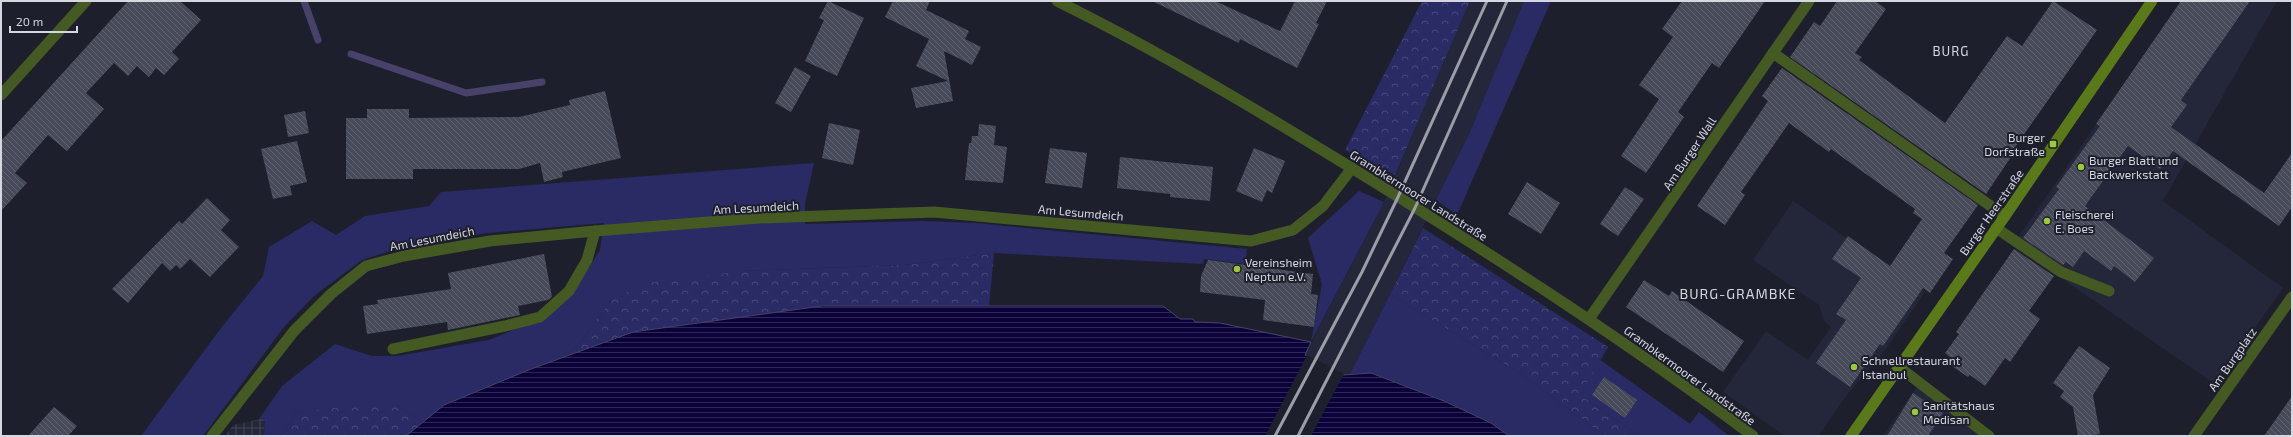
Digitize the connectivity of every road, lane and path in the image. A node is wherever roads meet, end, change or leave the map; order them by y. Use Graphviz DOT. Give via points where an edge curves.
graph roads {
  1 [pos="86,1"];
  2 [pos="1057,1"];
  3 [pos="1810,1"];
  4 [pos="2152,1"];
  5 [pos="1773,53"];
  6 [pos="1,95"];
  7 [pos="1352,168"];
  8 [pos="2005,216"];
  9 [pos="1996,228"];
  10 [pos="595,232"];
  11 [pos="2109,291"];
  12 [pos="2292,297"];
  13 [pos="1589,319"];
  14 [pos="393,349"];
  15 [pos="1899,367"];
  16 [pos="212,436"];
  17 [pos="1753,436"];
  18 [pos="1851,436"];
  19 [pos="1989,436"];
  20 [pos="2194,436"];
  1 -- 6 [label="street"];
  2 -- 7 [label="street, Grambkermoorer Landstraße" via="1227,93"];
  3 -- 5 [label="street, Am Burger Wall"];
  4 -- 8 [label="main road, Burger Heerstraße"];
  5 -- 8 [label="street"];
  5 -- 13 [label="street, Am Burger Wall"];
  7 -- 10 [label="street, Am Lesumdeich" via="1323,206 1293,230 1251,242 934,212 759,218"];
  7 -- 13 [label="street, Grambkermoorer Landstraße"];
  8 -- 9 [label="main road, Burger Heerstraße"];
  9 -- 11 [label="street" via="2061,272"];
  9 -- 15 [label="main road, Burger Heerstraße"];
  10 -- 14 [label="street" via="587,260 569,291 540,317"];
  10 -- 16 [label="street, Am Lesumdeich" via="490,241 404,256 366,266 302,321"];
  12 -- 20 [label="street, Am Burgplatz"];
  13 -- 17 [label="street, Grambkermoorer Landstraße" via="1695,392"];
  15 -- 18 [label="main road, Burger Heerstraße"];
  15 -- 19 [label="street"];
}
